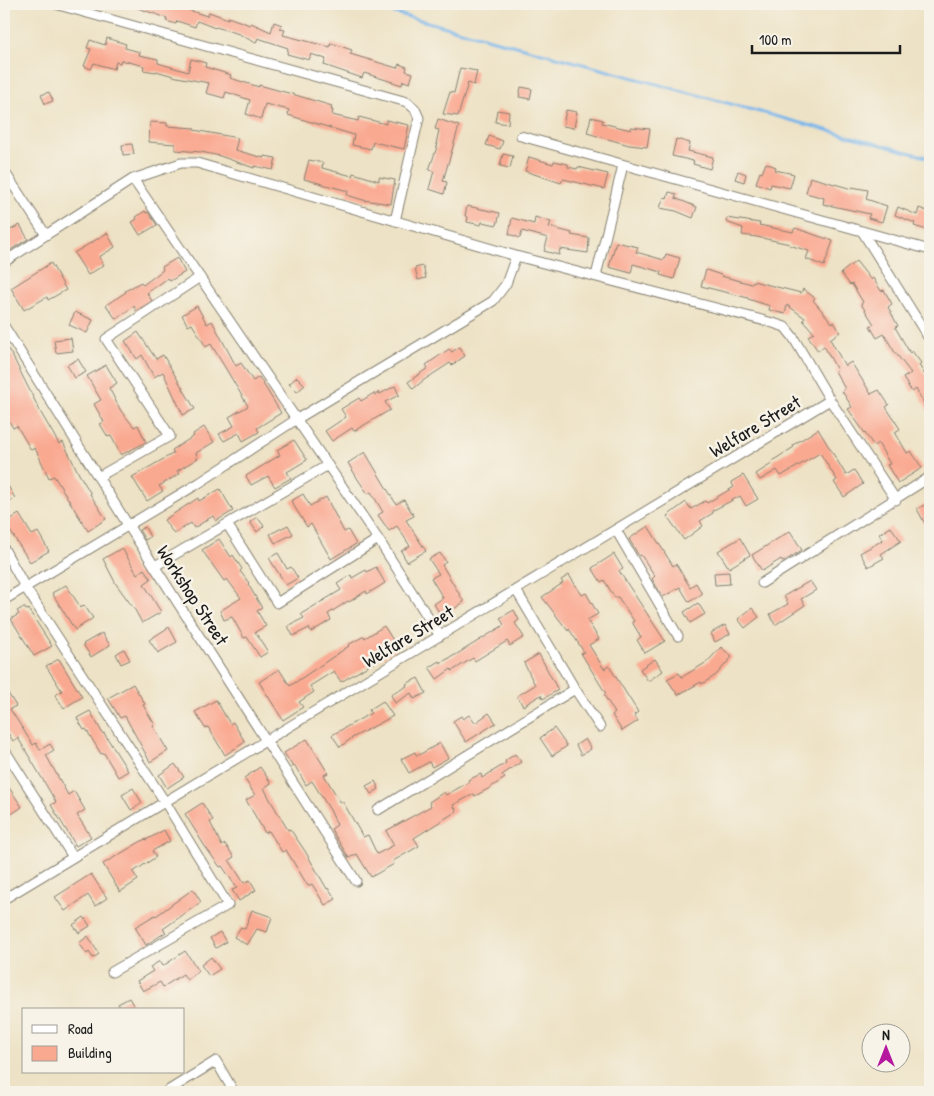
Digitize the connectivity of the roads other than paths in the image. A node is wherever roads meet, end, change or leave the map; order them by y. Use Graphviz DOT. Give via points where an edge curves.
graph roads {
  1 [pos="55,4"];
  2 [pos="521,136"];
  3 [pos="624,165"];
  4 [pos="4,171"];
  5 [pos="133,179"];
  6 [pos="395,221"];
  7 [pos="862,231"];
  8 [pos="46,235"];
  9 [pos="930,250"];
  10 [pos="516,256"];
  11 [pos="4,262"];
  12 [pos="596,276"];
  13 [pos="200,277"];
  14 [pos="4,326"];
  15 [pos="930,340"];
  16 [pos="830,400"];
  17 [pos="296,419"];
  18 [pos="328,465"];
  19 [pos="930,477"];
  20 [pos="98,478"];
  21 [pos="896,500"];
  22 [pos="227,524"];
  23 [pos="128,525"];
  24 [pos="616,530"];
  25 [pos="378,539"];
  26 [pos="4,549"];
  27 [pos="154,566"];
  28 [pos="762,583"];
  29 [pos="25,587"];
  30 [pos="516,590"];
  31 [pos="4,600"];
  32 [pos="440,636"];
  33 [pos="678,636"];
  34 [pos="575,689"];
  35 [pos="600,727"];
  36 [pos="267,740"];
  37 [pos="4,749"];
  38 [pos="165,802"];
  39 [pos="378,810"];
  40 [pos="73,858"];
  41 [pos="356,881"];
  42 [pos="4,899"];
  43 [pos="112,972"];
  44 [pos="166,1092"];
  45 [pos="234,1092"];
  1 -- 6 [label="street" via="407,102 419,118"];
  2 -- 3 [label="street"];
  3 -- 7 [label="street"];
  3 -- 12 [label="street"];
  4 -- 8 [label="street"];
  5 -- 6 [label="street" via="181,163 197,163"];
  5 -- 8 [label="street"];
  5 -- 13 [label="street"];
  6 -- 10 [label="street"];
  7 -- 9 [label="street"];
  7 -- 15 [label="street"];
  8 -- 11 [label="street"];
  10 -- 12 [label="street"];
  10 -- 17 [label="street" via="506,284 493,301"];
  12 -- 16 [label="street" via="784,327"];
  13 -- 17 [label="street"];
  13 -- 20 [label="street" via="106,339 170,436"];
  14 -- 20 [label="street, Workshop Street"];
  16 -- 21 [label="street"];
  16 -- 24 [label="street, Welfare Street"];
  17 -- 18 [label="street"];
  17 -- 23 [label="street"];
  18 -- 22 [label="street"];
  18 -- 25 [label="street"];
  19 -- 21 [label="street"];
  20 -- 23 [label="street, Workshop Street"];
  21 -- 28 [label="street"];
  22 -- 25 [label="street" via="277,603"];
  22 -- 27 [label="street"];
  23 -- 27 [label="street, Workshop Street"];
  23 -- 29 [label="street"];
  24 -- 30 [label="street, Welfare Street"];
  24 -- 33 [label="street"];
  25 -- 32 [label="street"];
  26 -- 29 [label="street"];
  27 -- 36 [label="street, Workshop Street"];
  29 -- 31 [label="street"];
  29 -- 38 [label="street"];
  30 -- 32 [label="street, Welfare Street"];
  30 -- 34 [label="street"];
  32 -- 36 [label="street, Welfare Street"];
  34 -- 35 [label="street"];
  34 -- 39 [label="street"];
  36 -- 38 [label="street, Welfare Street"];
  36 -- 41 [label="street, Workshop Street"];
  37 -- 40 [label="street"];
  38 -- 40 [label="street, Welfare Street"];
  38 -- 43 [label="street" via="228,905"];
  40 -- 42 [label="street, Welfare Street"];
  44 -- 45 [label="street" via="216,1061"];
}
